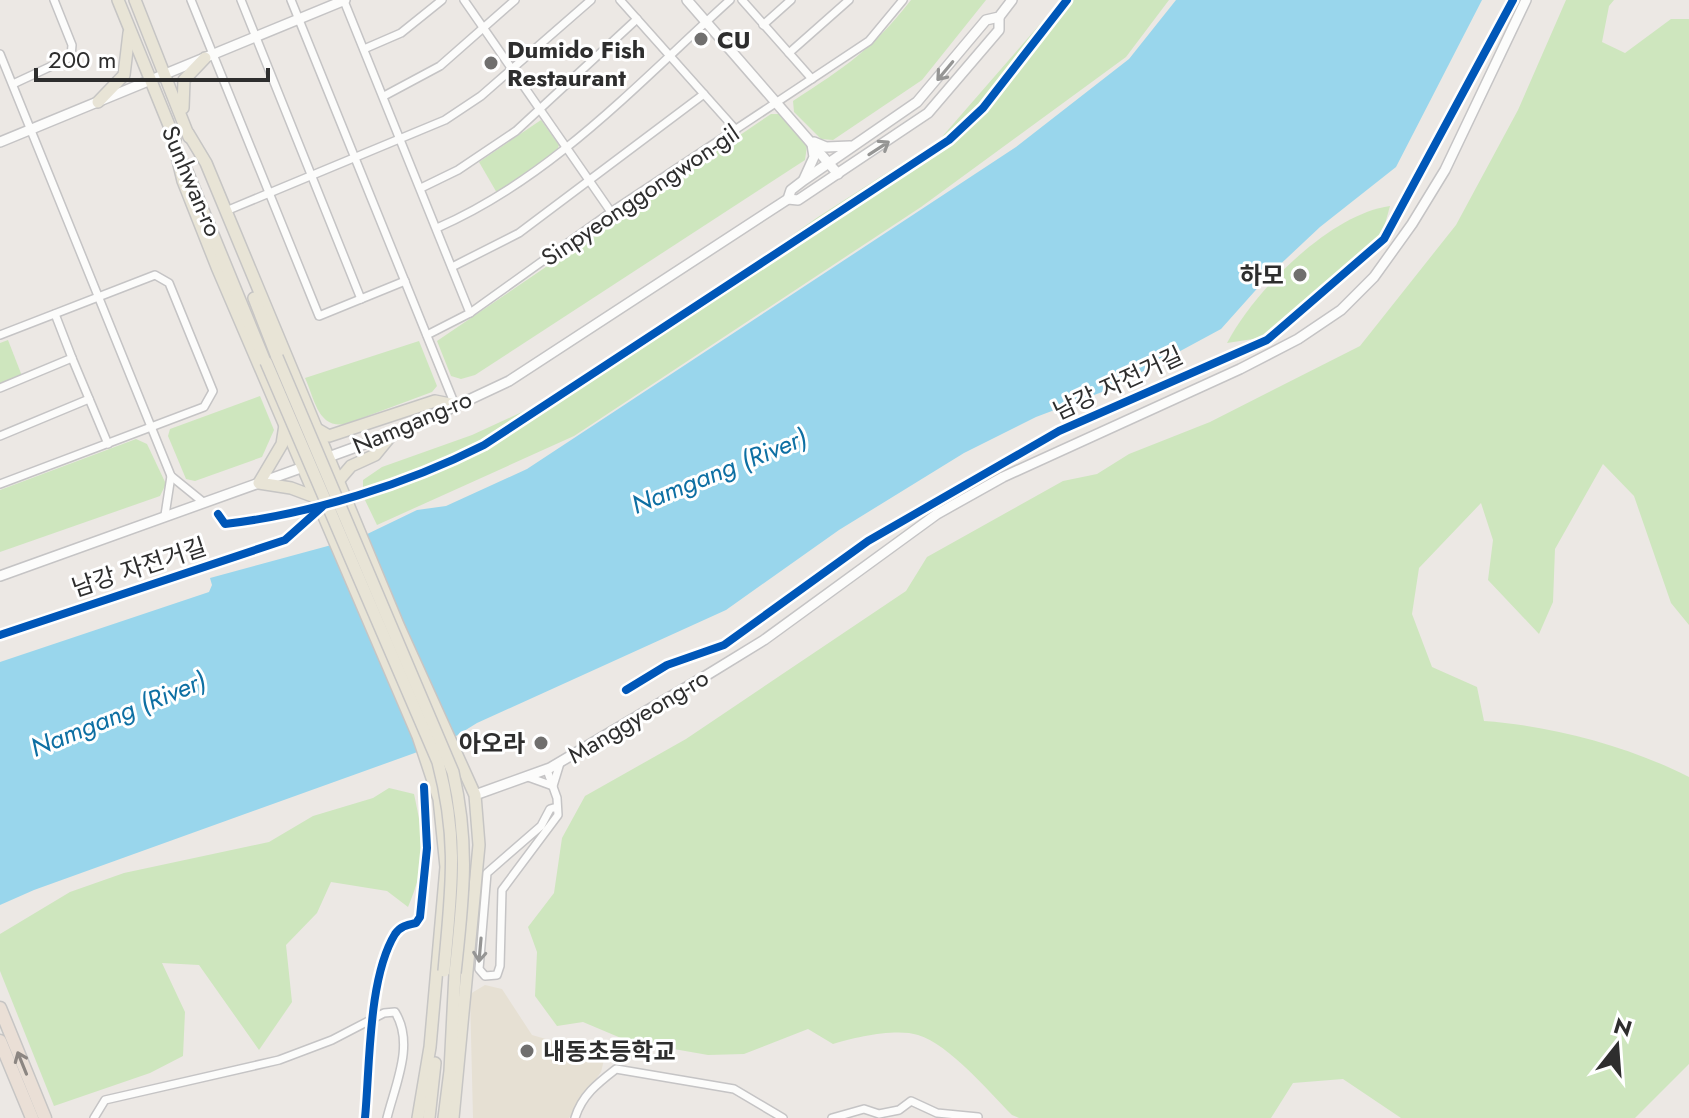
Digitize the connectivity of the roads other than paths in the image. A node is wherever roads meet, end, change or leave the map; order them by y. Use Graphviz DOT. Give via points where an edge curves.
graph roads {
  1 [pos="54,0"];
  2 [pos="118,0"];
  3 [pos="135,0"];
  4 [pos="191,0"];
  5 [pos="241,0"];
  6 [pos="291,0"];
  7 [pos="344,0"];
  8 [pos="442,0"];
  9 [pos="464,0"];
  10 [pos="515,0"];
  11 [pos="591,0"];
  12 [pos="620,0"];
  13 [pos="687,0"];
  14 [pos="730,0"];
  15 [pos="742,0"];
  16 [pos="791,0"];
  17 [pos="849,0"];
  18 [pos="903,0"];
  19 [pos="1012,0"];
  20 [pos="1526,0"];
  21 [pos="999,17"];
  22 [pos="299,19"];
  23 [pos="637,19"];
  24 [pos="706,22"];
  25 [pos="763,25"];
  26 [pos="484,27"];
  27 [pos="129,28"];
  28 [pos="256,37"];
  29 [pos="364,49"];
  30 [pos="789,53"];
  31 [pos="0,54"];
  32 [pos="669,54"];
  33 [pos="208,56"];
  34 [pos="514,69"];
  35 [pos="165,74"];
  36 [pos="812,79"];
  37 [pos="150,80"];
  38 [pos="13,84"];
  39 [pos="704,94"];
  40 [pos="384,96"];
  41 [pos="98,102"];
  42 [pos="777,102"];
  43 [pos="540,110"];
  44 [pos="31,129"];
  45 [pos="186,129"];
  46 [pos="736,130"];
  47 [pos="172,135"];
  48 [pos="403,141"];
  49 [pos="811,141"];
  50 [pos="0,142"];
  51 [pos="852,145"];
  52 [pos="567,147"];
  53 [pos="356,159"];
  54 [pos="829,162"];
  55 [pos="838,174"];
  56 [pos="313,176"];
  57 [pos="588,178"];
  58 [pos="804,180"];
  59 [pos="421,188"];
  60 [pos="269,194"];
  61 [pos="788,199"];
  62 [pos="226,211"];
  63 [pos="611,212"];
  64 [pos="437,228"];
  65 [pos="452,267"];
  66 [pos="405,281"];
  67 [pos="98,297"];
  68 [pos="361,299"];
  69 [pos="470,313"];
  70 [pos="55,314"];
  71 [pos="0,335"];
  72 [pos="427,335"];
  73 [pos="72,358"];
  74 [pos="271,359"];
  75 [pos="0,388"];
  76 [pos="89,399"];
  77 [pos="455,405"];
  78 [pos="285,423"];
  79 [pos="152,427"];
  80 [pos="317,429"];
  81 [pos="393,433"];
  82 [pos="0,436"];
  83 [pos="108,444"];
  84 [pos="330,456"];
  85 [pos="305,467"];
  86 [pos="171,476"];
  87 [pos="339,480"];
  88 [pos="1,481"];
  89 [pos="259,483"];
  90 [pos="315,497"];
  91 [pos="203,502"];
  92 [pos="165,515"];
  93 [pos="0,576"];
  94 [pos="560,763"];
  95 [pos="547,770"];
  96 [pos="528,777"];
  97 [pos="553,786"];
  98 [pos="475,795"];
  99 [pos="439,799"];
  100 [pos="557,807"];
  101 [pos="449,972"];
  102 [pos="0,1008"];
  103 [pos="0,1041"];
  104 [pos="978,1117"];
  105 [pos="32,1118"];
  106 [pos="45,1118"];
  107 [pos="94,1118"];
  108 [pos="387,1118"];
  109 [pos="418,1118"];
  110 [pos="429,1118"];
  111 [pos="444,1118"];
  112 [pos="453,1118"];
  113 [pos="575,1118"];
  114 [pos="783,1118"];
  115 [pos="832,1118"];
  1 -- 38 [label="street" via="72,45 71,57"];
  2 -- 27 [label="main road, Sunhwan-ro"];
  3 -- 35 [label="main road, Sunhwan-ro"];
  4 -- 33 [label="street"];
  5 -- 28 [label="street"];
  6 -- 22 [label="street"];
  7 -- 22 [label="street"];
  7 -- 29 [label="street"];
  8 -- 29 [label="street" via="401,33"];
  9 -- 26 [label="street"];
  10 -- 26 [label="street"];
  11 -- 34 [label="street"];
  12 -- 23 [label="street"];
  13 -- 24 [label="street"];
  14 -- 24 [label="street"];
  15 -- 25 [label="street"];
  16 -- 25 [label="street"];
  17 -- 30 [label="street"];
  18 -- 36 [label="street, Sinpyeonggongwon-gil" via="869,41"];
  19 -- 21 [label="street, Namgang-ro"];
  20 -- 94 [label="street, Manggyeong-ro" via="1445,170 1374,277 1341,310 1240,369 1003,477 937,514 764,640"];
  21 -- 51 [label="street, Namgang-ro, one-way" via="986,20 917,102"];
  55 -- 21 [label="street, Namgang-ro, one-way" via="928,113 999,30"];
  22 -- 28 [label="street"];
  22 -- 53 [label="street"];
  23 -- 32 [label="street"];
  23 -- 43 [label="street"];
  24 -- 32 [label="street"];
  24 -- 42 [label="street"];
  25 -- 30 [label="street"];
  26 -- 34 [label="street"];
  26 -- 40 [label="street" via="440,66"];
  27 -- 37 [label="main road, Sunhwan-ro"];
  27 -- 41 [label="main road" via="124,75"];
  28 -- 33 [label="street"];
  28 -- 56 [label="street"];
  29 -- 40 [label="street"];
  30 -- 36 [label="street"];
  31 -- 38 [label="street"];
  32 -- 39 [label="street"];
  32 -- 52 [label="street"];
  33 -- 35 [label="street"];
  33 -- 45 [label="main road" via="182,84"];
  33 -- 60 [label="street"];
  34 -- 43 [label="street"];
  34 -- 48 [label="street" via="445,120"];
  35 -- 37 [label="street"];
  35 -- 45 [label="main road, Sunhwan-ro"];
  36 -- 42 [label="street, Sinpyeonggongwon-gil"];
  37 -- 41 [label="street"];
  37 -- 47 [label="main road, Sunhwan-ro"];
  38 -- 44 [label="street"];
  39 -- 46 [label="street"];
  39 -- 57 [label="street"];
  40 -- 48 [label="street"];
  41 -- 44 [label="street"];
  42 -- 46 [label="street, Sinpyeonggongwon-gil"];
  42 -- 49 [label="street"];
  43 -- 52 [label="street"];
  43 -- 59 [label="street" via="488,151"];
  44 -- 50 [label="street"];
  44 -- 67 [label="street"];
  45 -- 62 [label="main road"];
  45 -- 74 [label="main road, Sunhwan-ro"];
  46 -- 63 [label="street, Sinpyeonggongwon-gil"];
  47 -- 74 [label="main road, Sunhwan-ro"];
  47 -- 78 [label="main road" via="183,181"];
  48 -- 53 [label="street"];
  48 -- 59 [label="street"];
  49 -- 51 [label="street" via="826,147"];
  49 -- 54 [label="street"];
  49 -- 58 [label="street" via="814,157"];
  51 -- 54 [label="street, Namgang-ro"];
  52 -- 57 [label="street"];
  52 -- 64 [label="street" via="508,192"];
  53 -- 56 [label="street"];
  53 -- 66 [label="street"];
  54 -- 55 [label="street"];
  54 -- 58 [label="street, Namgang-ro"];
  55 -- 61 [label="street, Namgang-ro" via="798,200"];
  56 -- 60 [label="street"];
  56 -- 68 [label="street"];
  57 -- 63 [label="street"];
  57 -- 65 [label="street" via="519,233"];
  58 -- 61 [label="street, Namgang-ro"];
  59 -- 64 [label="street"];
  60 -- 62 [label="street"];
  60 -- 68 [label="street" via="319,316"];
  61 -- 77 [label="street, Namgang-ro" via="547,358"];
  62 -- 80 [label="main road"];
  63 -- 69 [label="street, Sinpyeonggongwon-gil"];
  64 -- 65 [label="street"];
  65 -- 69 [label="street"];
  66 -- 68 [label="street"];
  66 -- 72 [label="street"];
  67 -- 70 [label="street"];
  67 -- 79 [label="street"];
  67 -- 79 [label="street" via="155,275 169,283 212,396 204,407"];
  69 -- 72 [label="street, Sinpyeonggongwon-gil"];
  70 -- 71 [label="street"];
  70 -- 73 [label="street"];
  72 -- 77 [label="street"];
  73 -- 75 [label="street"];
  73 -- 76 [label="street"];
  74 -- 101 [label="main road, bridge" via="438,762 451,810 454,860"];
  76 -- 82 [label="street"];
  76 -- 83 [label="street"];
  77 -- 80 [label="main road" via="435,401 329,436"];
  77 -- 81 [label="street, Namgang-ro"];
  78 -- 85 [label="main road"];
  78 -- 89 [label="main road" via="282,444"];
  79 -- 83 [label="street"];
  79 -- 86 [label="street"];
  80 -- 84 [label="main road"];
  81 -- 84 [label="street, Namgang-ro"];
  81 -- 87 [label="main road" via="375,455 351,466"];
  83 -- 88 [label="street"];
  84 -- 85 [label="street, Namgang-ro"];
  84 -- 87 [label="main road"];
  85 -- 89 [label="street, Namgang-ro"];
  85 -- 90 [label="main road"];
  86 -- 91 [label="street"];
  86 -- 92 [label="street"];
  87 -- 98 [label="main road"];
  89 -- 90 [label="main road"];
  89 -- 91 [label="street, Namgang-ro"];
  90 -- 99 [label="main road"];
  91 -- 92 [label="street, Namgang-ro"];
  92 -- 93 [label="street, Namgang-ro"];
  94 -- 95 [label="street, Manggyeong-ro"];
  94 -- 97 [label="street"];
  95 -- 96 [label="street, Manggyeong-ro"];
  95 -- 97 [label="street"];
  96 -- 97 [label="street"];
  96 -- 98 [label="street, Manggyeong-ro"];
  97 -- 100 [label="street"];
  98 -- 99 [label="main road"];
  98 -- 112 [label="main road" via="479,845"];
  99 -- 109 [label="main road" via="446,867 430,1047"];
  100 -- 100 [label="street, one-way" via="487,873 479,969 485,976 497,975 500,966 502,890 558,815"];
  101 -- 110 [label="main road"];
  101 -- 111 [label="main road" via="450,1071"];
  106 -- 102 [label="highway, one-way"];
  103 -- 105 [label="highway"];
  104 -- 115 [label="street" via="937,1113 911,1101 899,1110 879,1114 864,1109"];
  107 -- 108 [label="street" via="105,1100 279,1060 395,1012 404,1025 404,1053"];
  113 -- 114 [label="street" via="579,1104 616,1069 734,1089"];
}
